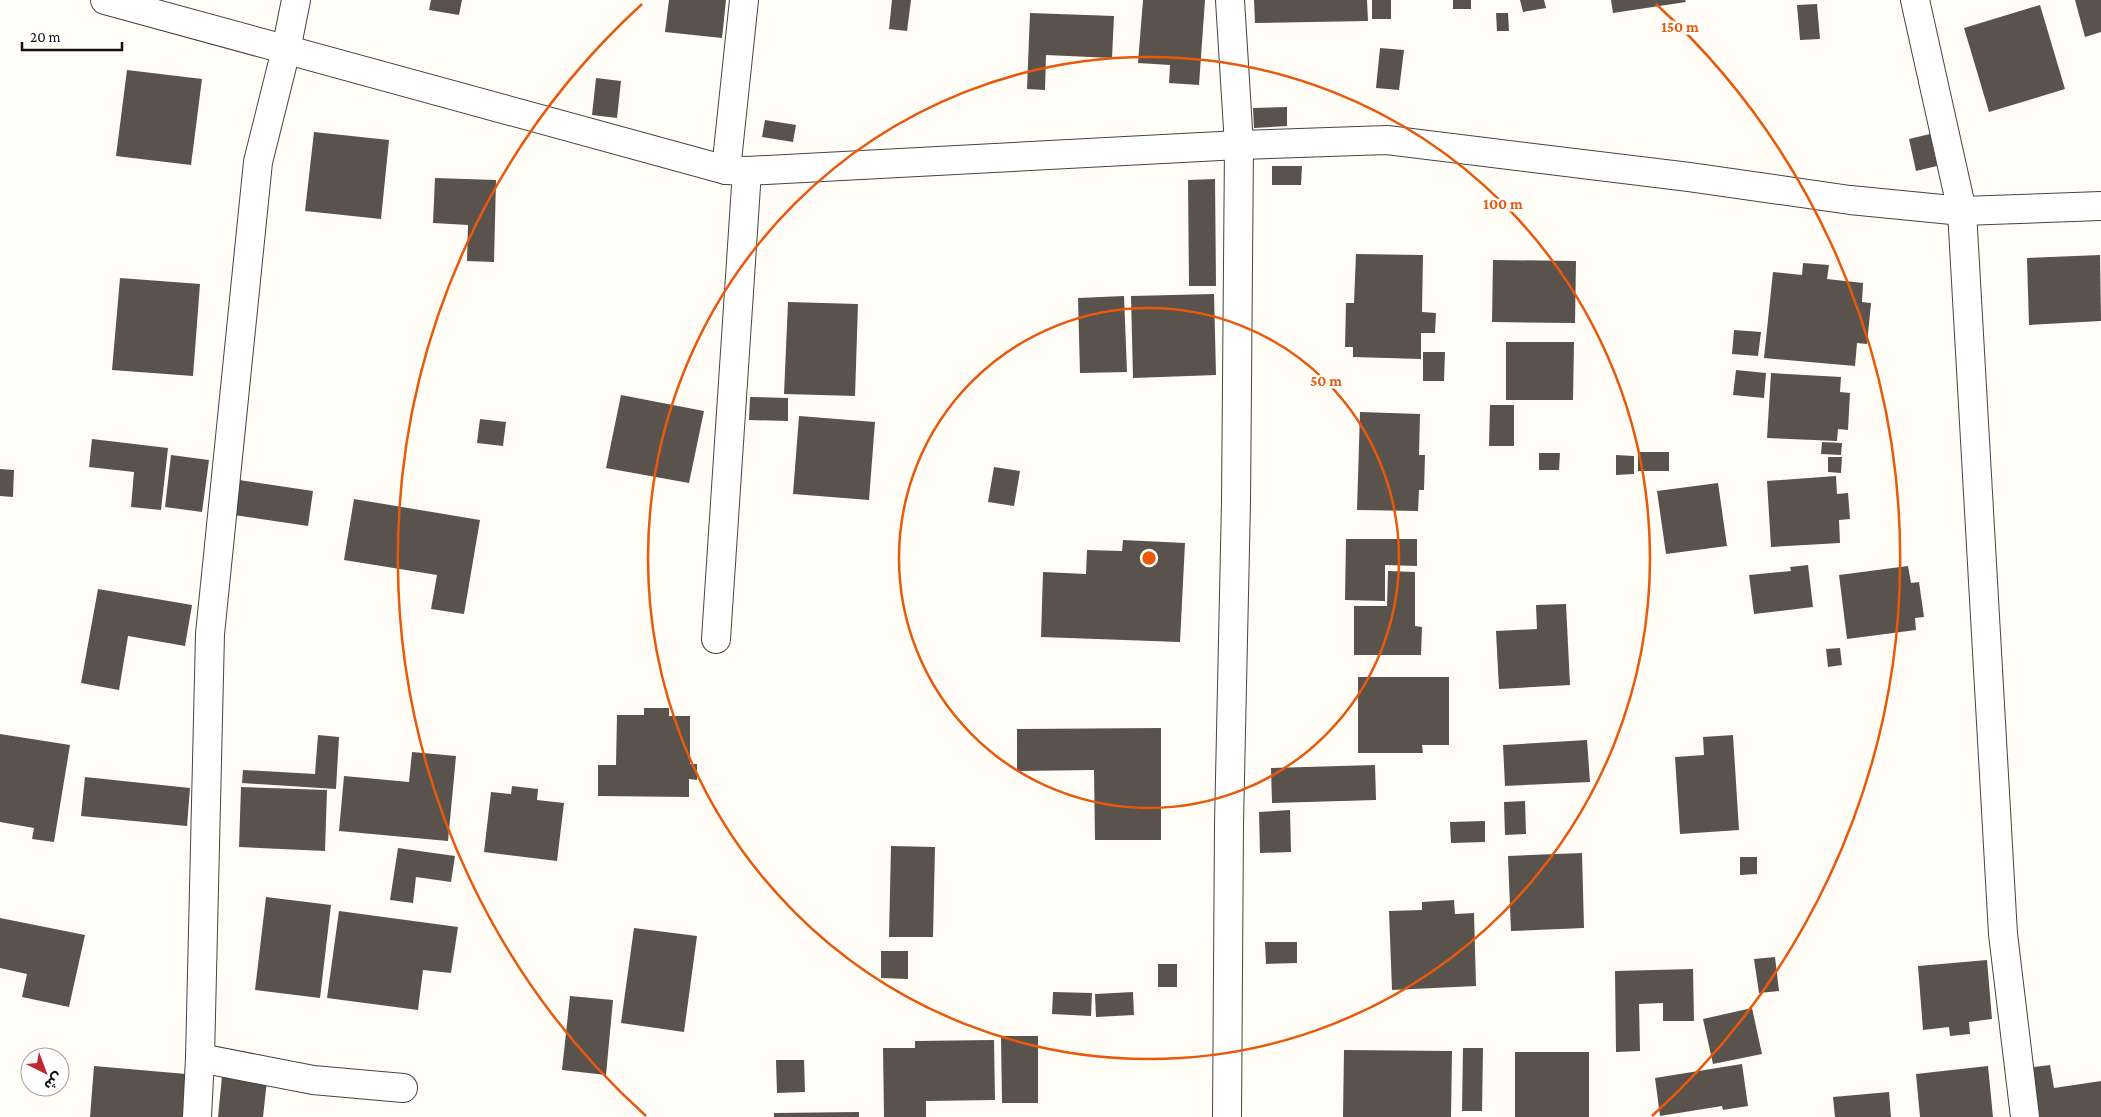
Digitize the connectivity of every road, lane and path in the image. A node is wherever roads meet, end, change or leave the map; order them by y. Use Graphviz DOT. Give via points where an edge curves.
graph roads {
  1 [pos="105,0"];
  2 [pos="296,0"];
  3 [pos="744,0"];
  4 [pos="1230,0"];
  5 [pos="1915,0"];
  6 [pos="286,50"];
  7 [pos="1239,145"];
  8 [pos="737,170"];
  9 [pos="2101,206"];
  10 [pos="1962,211"];
  11 [pos="716,639"];
  12 [pos="200,1058"];
  13 [pos="403,1088"];
  14 [pos="197,1117"];
  15 [pos="1227,1117"];
  16 [pos="2025,1117"];
  1 -- 6 [label="street"];
  2 -- 6 [label="street"];
  3 -- 8 [label="street"];
  4 -- 7 [label="street"];
  5 -- 10 [label="street"];
  6 -- 8 [label="street"];
  6 -- 12 [label="street" via="258,162 210,634"];
  7 -- 8 [label="street"];
  7 -- 10 [label="street" via="1388,140 1850,200"];
  7 -- 15 [label="street"];
  8 -- 11 [label="street"];
  9 -- 10 [label="street"];
  10 -- 16 [label="street" via="2003,934"];
  12 -- 13 [label="street" via="313,1080"];
  12 -- 14 [label="street"];
}
